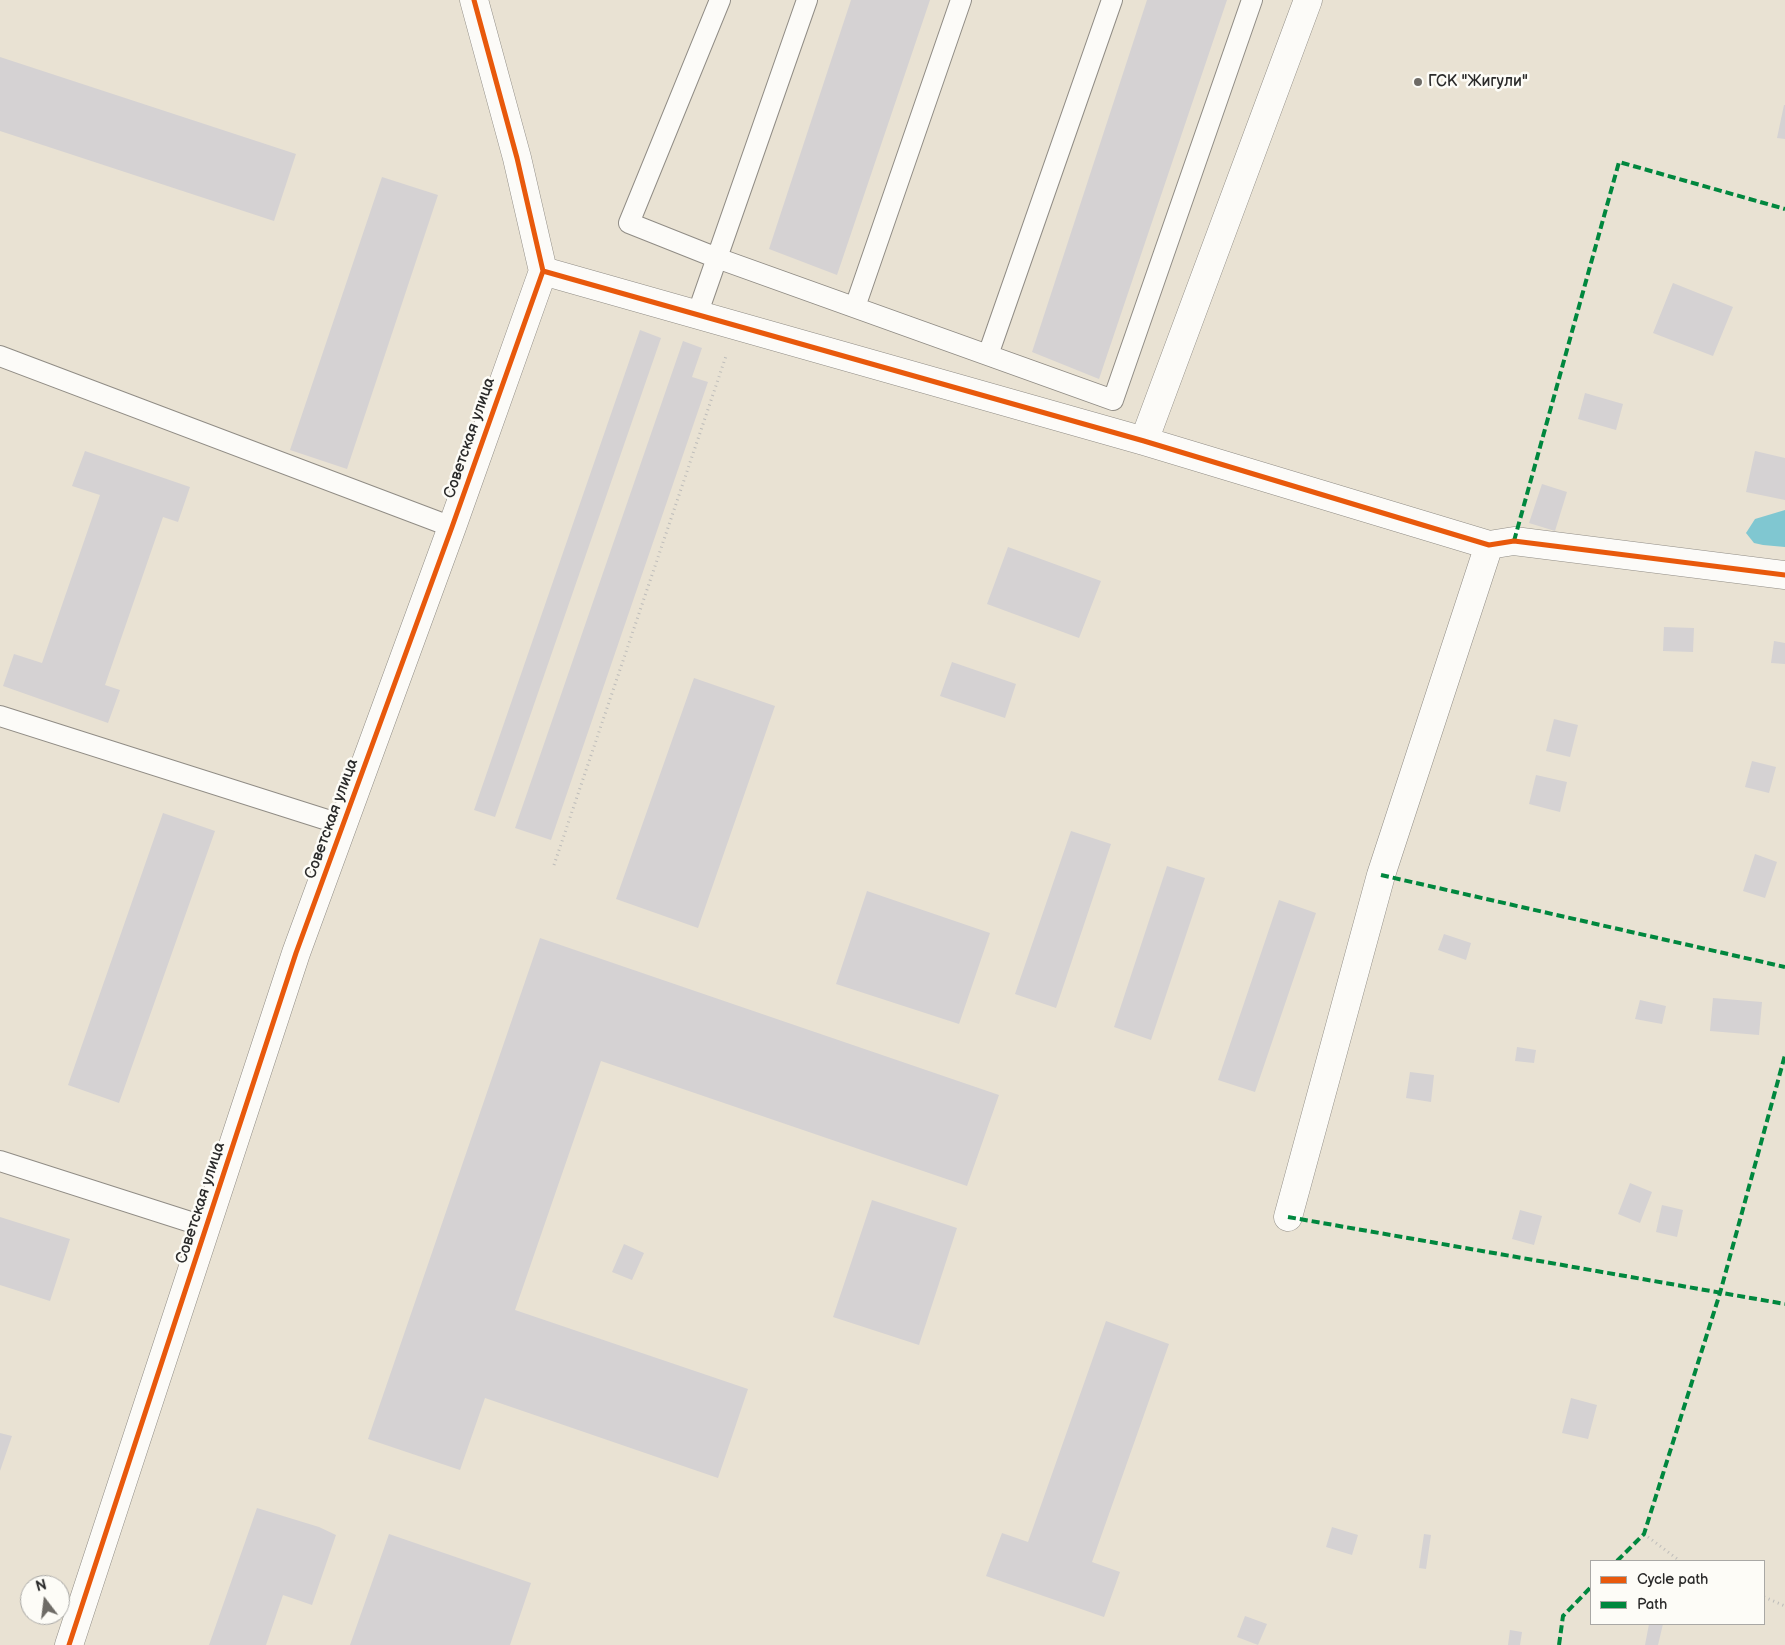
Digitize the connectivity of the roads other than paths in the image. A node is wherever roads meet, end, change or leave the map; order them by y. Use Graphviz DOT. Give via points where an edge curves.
graph roads {
  1 [pos="474,0"];
  2 [pos="720,0"];
  3 [pos="807,0"];
  4 [pos="961,0"];
  5 [pos="1112,0"];
  6 [pos="1252,0"];
  7 [pos="1308,0"];
  8 [pos="717,258"];
  9 [pos="543,271"];
  10 [pos="855,307"];
  11 [pos="697,315"];
  12 [pos="988,355"];
  13 [pos="0,356"];
  14 [pos="1144,442"];
  15 [pos="452,527"];
  16 [pos="1489,545"];
  17 [pos="1785,575"];
  18 [pos="0,716"];
  19 [pos="343,824"];
  20 [pos="0,1161"];
  21 [pos="1288,1217"];
  22 [pos="206,1227"];
  23 [pos="69,1645"];
  1 -- 9 [label="street" via="517,158"];
  2 -- 8 [label="lane" via="629,223"];
  3 -- 8 [label="lane"];
  4 -- 10 [label="lane"];
  5 -- 12 [label="lane"];
  6 -- 12 [label="lane" via="1113,400"];
  7 -- 14 [label="street"];
  8 -- 10 [label="lane"];
  8 -- 11 [label="lane"];
  9 -- 11 [label="street"];
  9 -- 15 [label="street, Советская улица"];
  10 -- 12 [label="lane"];
  11 -- 14 [label="street"];
  13 -- 15 [label="lane"];
  14 -- 16 [label="street"];
  15 -- 19 [label="street, Советская улица"];
  16 -- 17 [label="street" via="1514,541"];
  16 -- 21 [label="street" via="1381,875"];
  18 -- 19 [label="lane"];
  19 -- 22 [label="street, Советская улица" via="296,953"];
  20 -- 22 [label="lane"];
  22 -- 23 [label="street, Советская улица"];
}
